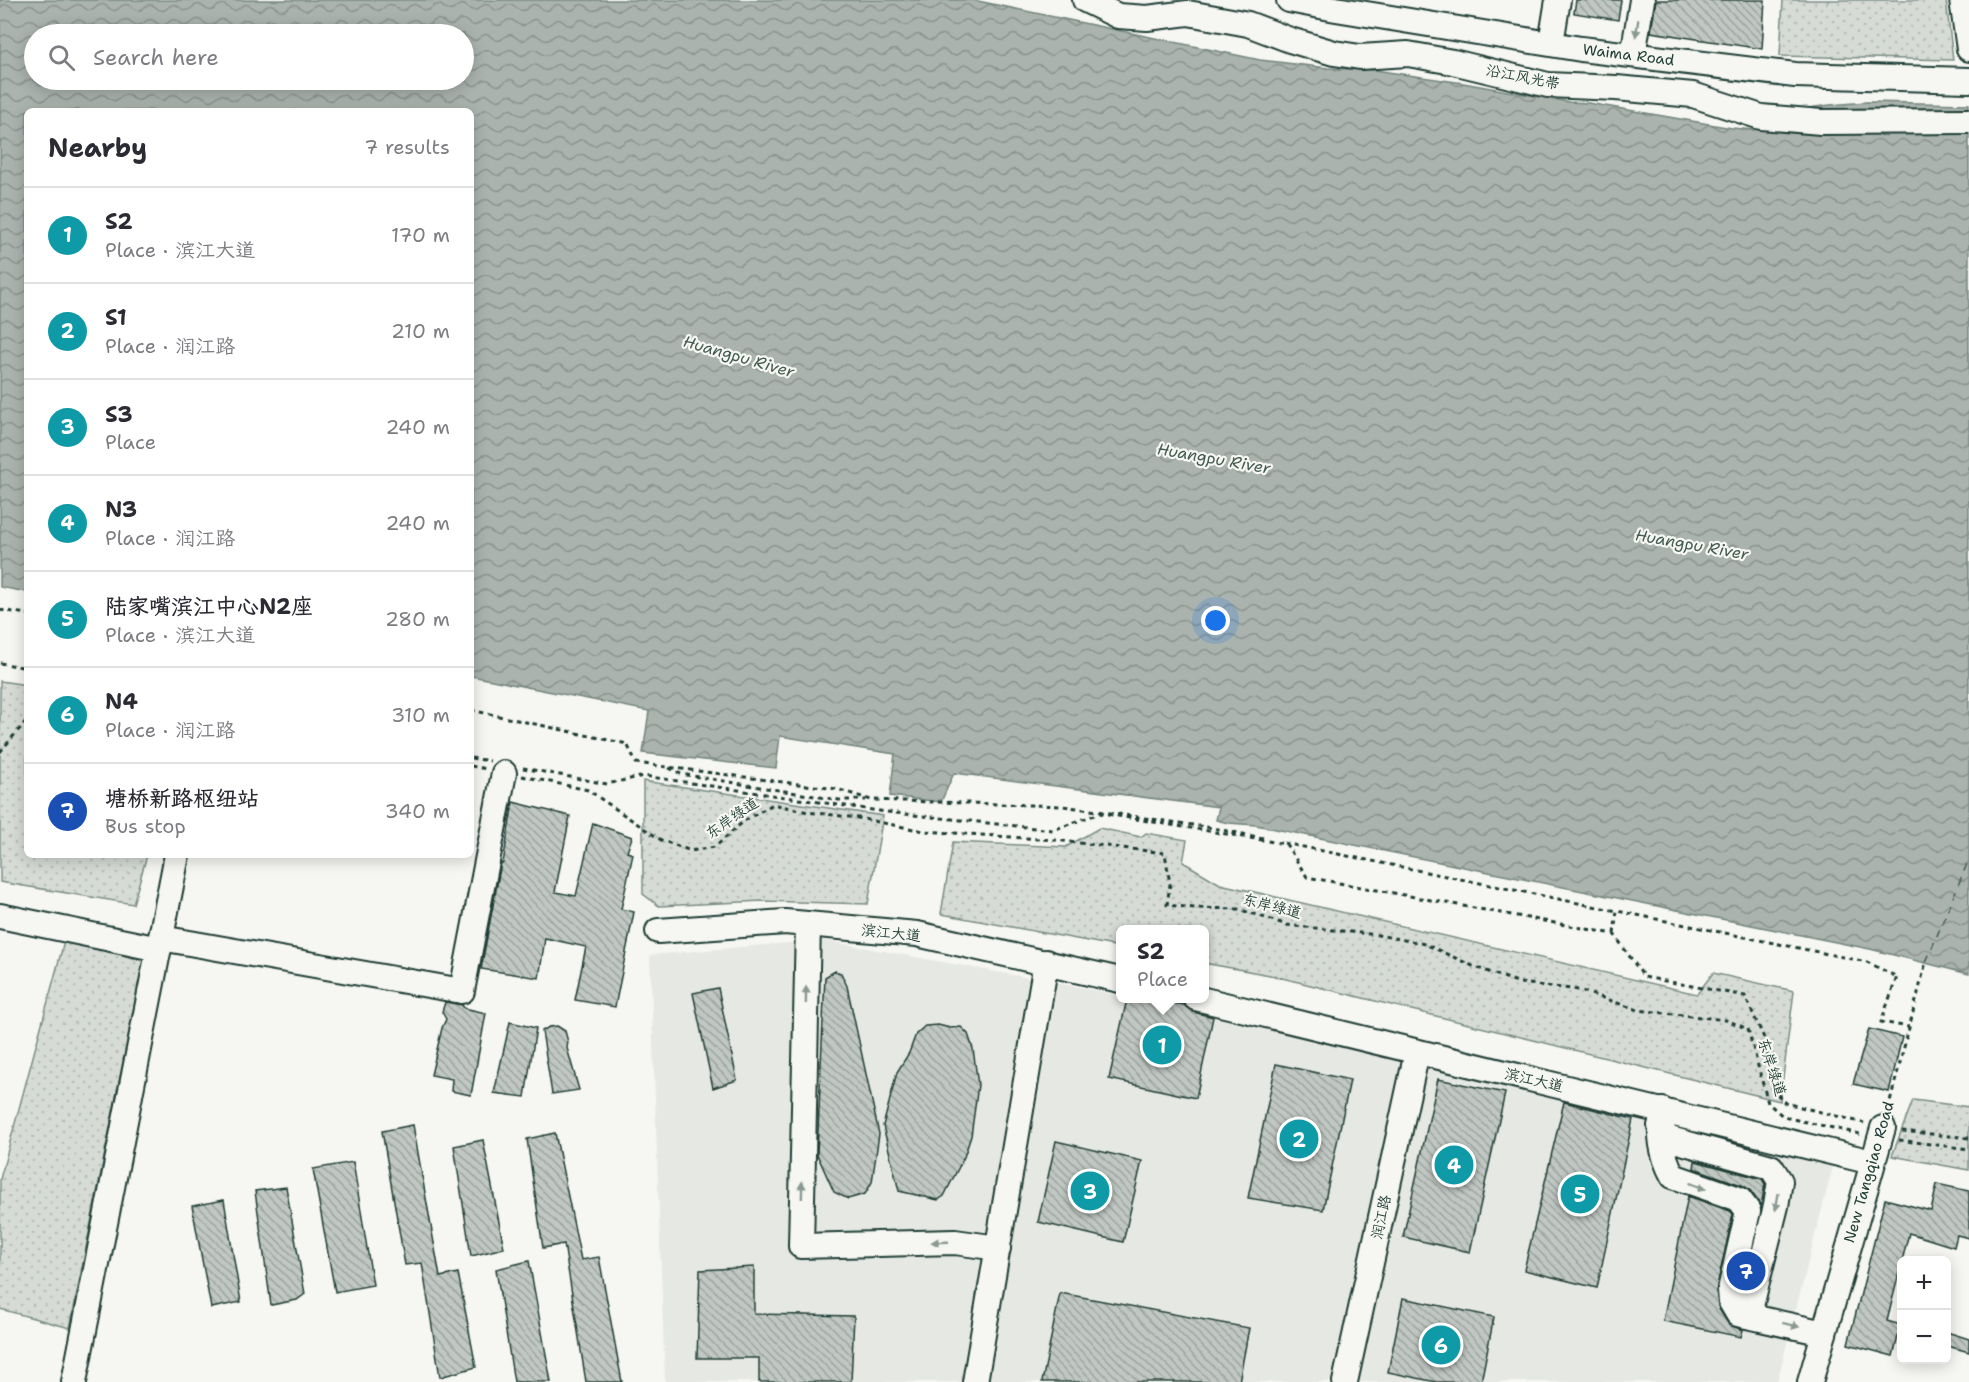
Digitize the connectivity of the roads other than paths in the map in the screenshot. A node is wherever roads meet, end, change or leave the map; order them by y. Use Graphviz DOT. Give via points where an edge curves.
graph roads {
  1 [pos="1085,0"];
  2 [pos="1289,0"];
  3 [pos="1558,0"];
  4 [pos="1642,0"];
  5 [pos="1962,0"];
  6 [pos="1337,5"];
  7 [pos="1551,43"];
  8 [pos="1969,49"];
  9 [pos="1633,55"];
  10 [pos="1969,80"];
  11 [pos="1969,121"];
  12 [pos="505,767"];
  13 [pos="176,858"];
  14 [pos="0,916"];
  15 [pos="808,925"];
  16 [pos="658,931"];
  17 [pos="160,943"];
  18 [pos="1046,962"];
  19 [pos="1116,979"];
  20 [pos="1209,1002"];
  21 [pos="1418,1052"];
  22 [pos="1661,1118"];
  23 [pos="1881,1133"];
  24 [pos="1872,1162"];
  25 [pos="998,1248"];
  26 [pos="1757,1317"];
  27 [pos="1824,1333"];
  28 [pos="74,1382"];
  29 [pos="975,1382"];
  30 [pos="1344,1382"];
  31 [pos="1810,1382"];
  1 -- 11 [label="street, 沿江风光带, bridge" via="1118,16 1147,18 1188,13 1248,24 1334,53 1360,57 1408,54 1548,85 1693,94 1761,117 1821,122"];
  2 -- 6 [label="street, Waima Road"];
  3 -- 7 [label="street"];
  4 -- 9 [label="street, one-way"];
  5 -- 8 [label="street"];
  6 -- 7 [label="street, Waima Road"];
  7 -- 9 [label="street, Waima Road"];
  9 -- 10 [label="street, Waima Road" via="1795,75"];
  12 -- 17 [label="street" via="462,991"];
  13 -- 17 [label="street"];
  14 -- 17 [label="street"];
  15 -- 16 [label="street, 滨江大道" via="785,922"];
  15 -- 18 [label="street, 滨江大道" via="917,934"];
  25 -- 15 [label="street, one-way" via="955,1242 801,1246"];
  17 -- 28 [label="street"];
  18 -- 19 [label="street, 滨江大道"];
  18 -- 25 [label="street"];
  20 -- 21 [label="street, 滨江大道"];
  21 -- 22 [label="street, 滨江大道"];
  21 -- 30 [label="street, 润江路"];
  22 -- 24 [label="street, 滨江大道"];
  22 -- 26 [label="street, one-way" via="1664,1160 1673,1176 1739,1199 1748,1211 1730,1290 1731,1302 1738,1314"];
  22 -- 26 [label="street, one-way" via="1667,1138 1771,1167 1780,1181 1752,1302 1751,1309"];
  23 -- 24 [label="street, New Tangqiao Road"];
  24 -- 27 [label="street, New Tangqiao Road"];
  25 -- 29 [label="street"];
  26 -- 27 [label="street, one-way"];
  27 -- 31 [label="street, New Tangqiao Road"];
}
